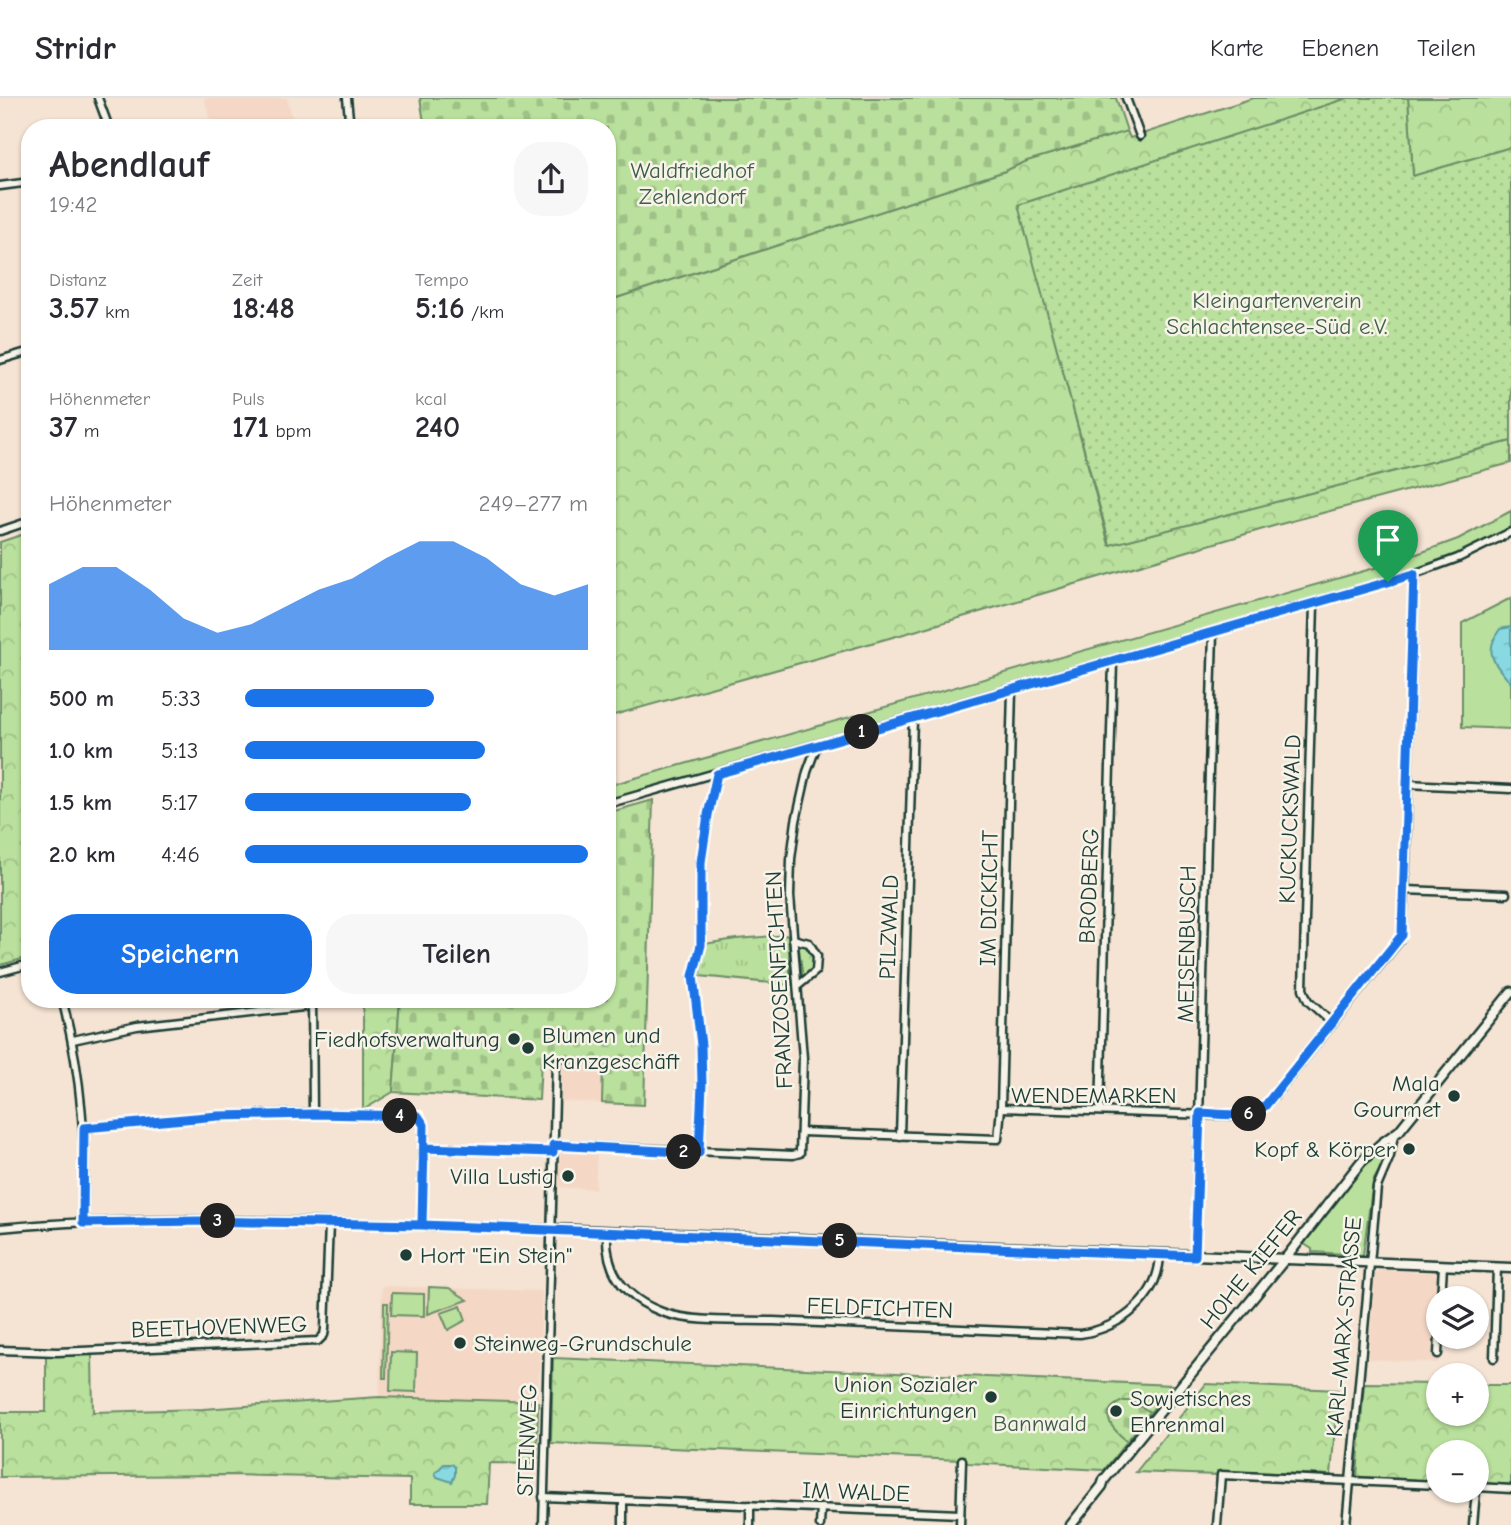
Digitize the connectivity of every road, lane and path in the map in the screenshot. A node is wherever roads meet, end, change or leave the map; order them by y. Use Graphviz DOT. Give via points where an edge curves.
graph roads {
  1 [pos="98,98"];
  2 [pos="347,98"];
  3 [pos="1126,98"];
  4 [pos="106,119"];
  5 [pos="349,119"];
  6 [pos="1140,136"];
  7 [pos="21,183"];
  8 [pos="0,186"];
  9 [pos="21,354"];
  10 [pos="0,360"];
  11 [pos="21,524"];
  12 [pos="0,531"];
  13 [pos="1511,532"];
  14 [pos="1414,574"];
  15 [pos="1314,604"];
  16 [pos="1213,633"];
  17 [pos="1113,662"];
  18 [pos="1012,690"];
  19 [pos="913,719"];
  20 [pos="817,745"];
  21 [pos="717,774"];
  22 [pos="1407,784"];
  23 [pos="1511,789"];
  24 [pos="616,802"];
  25 [pos="1405,890"];
  26 [pos="1506,894"];
  27 [pos="793,939"];
  28 [pos="21,966"];
  29 [pos="0,972"];
  30 [pos="799,985"];
  31 [pos="1511,992"];
  32 [pos="64,1008"];
  33 [pos="273,1008"];
  34 [pos="312,1008"];
  35 [pos="1332,1023"];
  36 [pos="73,1040"];
  37 [pos="556,1062"];
  38 [pos="1001,1108"];
  39 [pos="1100,1111"];
  40 [pos="1200,1113"];
  41 [pos="313,1114"];
  42 [pos="84,1128"];
  43 [pos="801,1132"];
  44 [pos="1396,1133"];
  45 [pos="900,1136"];
  46 [pos="424,1148"];
  47 [pos="553,1149"];
  48 [pos="699,1153"];
  49 [pos="83,1223"];
  50 [pos="329,1223"];
  51 [pos="422,1225"];
  52 [pos="0,1228"];
  53 [pos="551,1229"];
  54 [pos="607,1232"];
  55 [pos="1160,1254"];
  56 [pos="1195,1256"];
  57 [pos="1285,1259"];
  58 [pos="1370,1263"];
  59 [pos="1443,1266"];
  60 [pos="1497,1268"];
  61 [pos="1511,1268"];
  62 [pos="1442,1286"];
  63 [pos="1438,1349"];
  64 [pos="0,1350"];
  65 [pos="1438,1354"];
  66 [pos="1494,1358"];
  67 [pos="961,1460"];
  68 [pos="1349,1481"];
  69 [pos="1426,1484"];
  70 [pos="1489,1489"];
  71 [pos="1511,1489"];
  72 [pos="543,1497"];
  73 [pos="623,1500"];
  74 [pos="1475,1503"];
  75 [pos="751,1505"];
  76 [pos="821,1508"];
  77 [pos="960,1514"];
  78 [pos="542,1525"];
  79 [pos="622,1525"];
  80 [pos="750,1525"];
  81 [pos="820,1525"];
  82 [pos="960,1525"];
  83 [pos="1071,1525"];
  84 [pos="1217,1525"];
  85 [pos="1346,1525"];
  86 [pos="1473,1525"];
  1 -- 4 [label="street"];
  2 -- 5 [label="street"];
  3 -- 6 [label="street"];
  7 -- 8 [label="street"];
  9 -- 10 [label="street"];
  11 -- 12 [label="street"];
  13 -- 14 [label="street"];
  14 -- 15 [label="street"];
  14 -- 22 [label="street, WENDEMARKEN"];
  15 -- 16 [label="street"];
  15 -- 35 [label="street, KUCKUCKSWALD" via="1303,989"];
  16 -- 17 [label="street"];
  16 -- 40 [label="street, MEISENBUSCH"];
  17 -- 18 [label="street"];
  17 -- 39 [label="street, BRODBERG"];
  18 -- 19 [label="street"];
  18 -- 38 [label="street, IM DICKICHT"];
  19 -- 20 [label="street"];
  19 -- 45 [label="street, PILZWALD"];
  20 -- 21 [label="street"];
  20 -- 27 [label="street, FRANZOSENFICHTEN" via="807,772 791,859"];
  21 -- 24 [label="street"];
  21 -- 48 [label="street" via="701,862 701,945 693,976 701,1045"];
  22 -- 23 [label="street"];
  22 -- 25 [label="street, WENDEMARKEN"];
  25 -- 26 [label="street"];
  25 -- 35 [label="street, WENDEMARKEN" via="1400,940"];
  27 -- 30 [label="street, FRANZOSENFICHTEN"];
  27 -- 30 [label="street" via="809,943 817,956 816,971"];
  28 -- 29 [label="street"];
  30 -- 43 [label="street, FRANZOSENFICHTEN"];
  31 -- 44 [label="street, KARL-MARX-STRASSE"];
  32 -- 36 [label="street"];
  33 -- 36 [label="street" via="150,1024"];
  34 -- 41 [label="street"];
  35 -- 40 [label="street, WENDEMARKEN" via="1265,1106 1239,1116"];
  36 -- 42 [label="street"];
  37 -- 47 [label="street, STEINWEG"];
  38 -- 39 [label="street, WENDEMARKEN"];
  38 -- 45 [label="street, WENDEMARKEN" via="998,1139"];
  39 -- 40 [label="street, WENDEMARKEN"];
  40 -- 56 [label="street, MEISENBUSCH"];
  41 -- 42 [label="street" via="218,1116"];
  41 -- 46 [label="street" via="418,1116 424,1125"];
  42 -- 49 [label="street"];
  43 -- 45 [label="street, WENDEMARKEN"];
  43 -- 48 [label="street" via="797,1155"];
  44 -- 57 [label="street, HOHE KIEFER" via="1361,1161"];
  44 -- 58 [label="street, KARL-MARX-STRASSE" via="1377,1187"];
  46 -- 47 [label="street"];
  46 -- 51 [label="street"];
  47 -- 48 [label="street"];
  47 -- 53 [label="street, STEINWEG"];
  49 -- 50 [label="street"];
  49 -- 52 [label="street"];
  50 -- 51 [label="street"];
  50 -- 64 [label="street, BEETHOVENWEG" via="324,1335 318,1341 57,1352"];
  51 -- 53 [label="street"];
  53 -- 54 [label="street"];
  53 -- 72 [label="street, STEINWEG"];
  54 -- 55 [label="street"];
  54 -- 55 [label="street, FELDFICHTEN" via="608,1259 627,1291 654,1309 678,1317 1080,1334 1121,1320 1142,1302 1155,1279"];
  55 -- 56 [label="street"];
  56 -- 57 [label="street"];
  57 -- 58 [label="street"];
  57 -- 83 [label="street, HOHE KIEFER"];
  58 -- 59 [label="street"];
  58 -- 68 [label="street, KARL-MARX-STRASSE"];
  59 -- 60 [label="street"];
  59 -- 62 [label="street"];
  60 -- 61 [label="street"];
  60 -- 66 [label="street"];
  63 -- 65 [label="street"];
  67 -- 77 [label="street"];
  68 -- 69 [label="street"];
  68 -- 84 [label="street" via="1221,1475"];
  68 -- 85 [label="street, KARL-MARX-STRASSE"];
  70 -- 71 [label="street"];
  72 -- 73 [label="street, IM WALDE"];
  72 -- 78 [label="street, STEINWEG"];
  73 -- 75 [label="street, IM WALDE"];
  73 -- 79 [label="street"];
  74 -- 86 [label="street"];
  75 -- 76 [label="street, IM WALDE"];
  75 -- 80 [label="street"];
  76 -- 77 [label="street, IM WALDE"];
  76 -- 81 [label="street"];
  77 -- 82 [label="street"];
}
